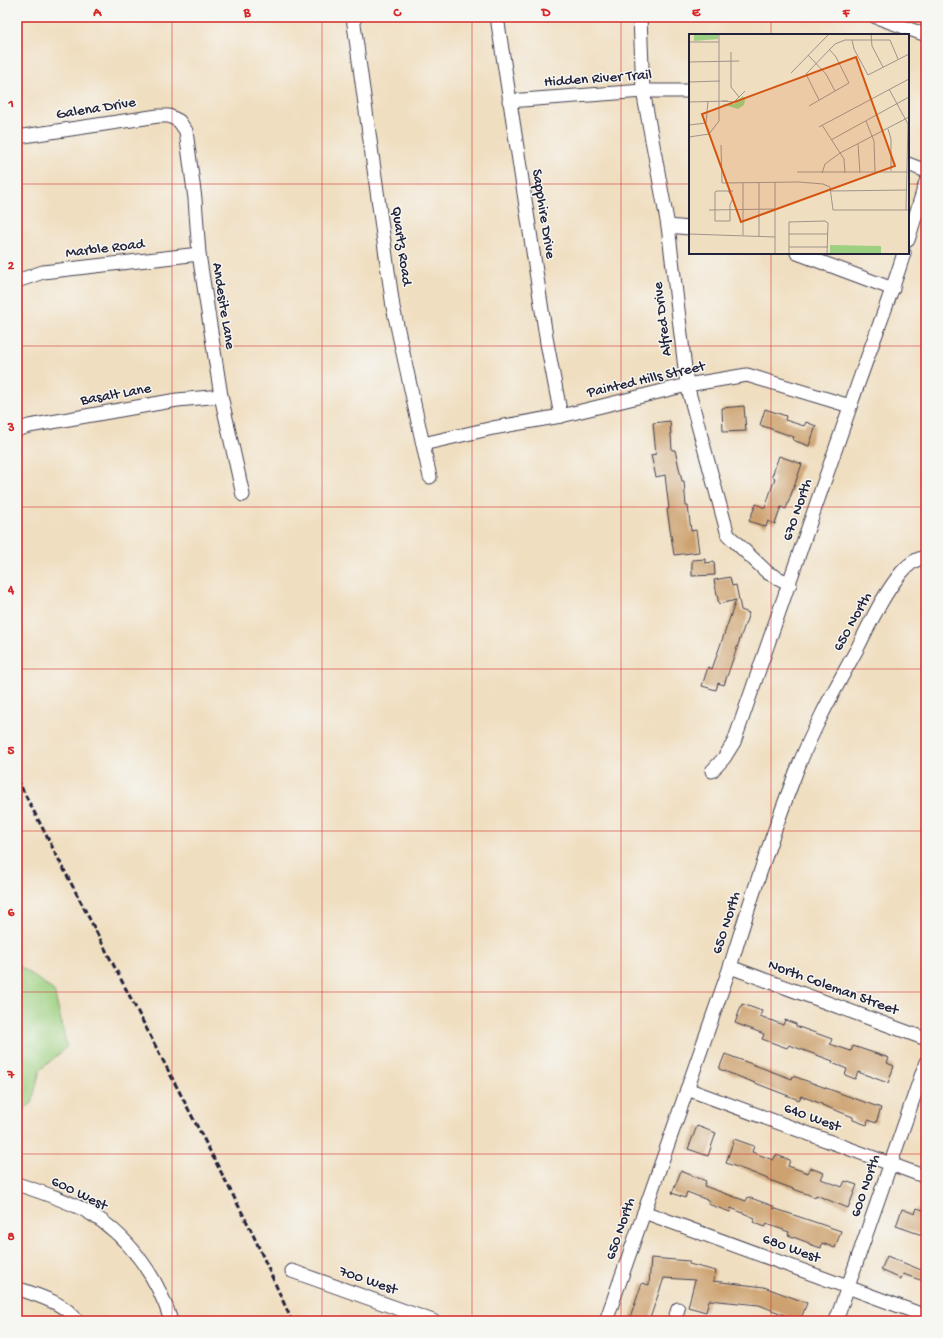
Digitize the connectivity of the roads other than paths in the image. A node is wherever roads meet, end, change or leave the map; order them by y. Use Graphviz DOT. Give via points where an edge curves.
graph roads {
  1 [pos="353,17"];
  2 [pos="497,17"];
  3 [pos="640,17"];
  4 [pos="876,17"];
  5 [pos="926,35"];
  6 [pos="643,91"];
  7 [pos="689,91"];
  8 [pos="509,101"];
  9 [pos="179,121"];
  10 [pos="17,137"];
  11 [pos="909,164"];
  12 [pos="926,171"];
  13 [pos="926,182"];
  14 [pos="668,226"];
  15 [pos="689,228"];
  16 [pos="909,237"];
  17 [pos="199,254"];
  18 [pos="800,254"];
  19 [pos="904,254"];
  20 [pos="17,281"];
  21 [pos="893,289"];
  22 [pos="687,385"];
  23 [pos="221,396"];
  24 [pos="850,406"];
  25 [pos="560,416"];
  26 [pos="17,430"];
  27 [pos="423,444"];
  28 [pos="430,477"];
  29 [pos="243,496"];
  30 [pos="924,557"];
  31 [pos="790,584"];
  32 [pos="712,771"];
  33 [pos="730,967"];
  34 [pos="926,1039"];
  35 [pos="926,1062"];
  36 [pos="687,1089"];
  37 [pos="891,1164"];
  38 [pos="926,1177"];
  39 [pos="17,1184"];
  40 [pos="644,1212"];
  41 [pos="292,1272"];
  42 [pos="848,1287"];
  43 [pos="17,1288"];
  44 [pos="926,1316"];
  45 [pos="77,1321"];
  46 [pos="171,1321"];
  47 [pos="433,1321"];
  48 [pos="606,1321"];
  49 [pos="836,1321"];
  1 -- 27 [label="street, Quartz Road" via="393,307"];
  2 -- 8 [label="street, Sapphire Drive"];
  3 -- 6 [label="street, Alfred Drive"];
  4 -- 5 [label="street"];
  6 -- 7 [label="street, Hidden River Trail"];
  6 -- 8 [label="street, Hidden River Trail"];
  6 -- 14 [label="street, Alfred Drive"];
  8 -- 25 [label="street, Sapphire Drive"];
  9 -- 10 [label="street, Galena Drive" via="169,116 158,116"];
  9 -- 17 [label="street, Andesite Lane" via="186,131"];
  11 -- 12 [label="street"];
  13 -- 16 [label="street"];
  14 -- 15 [label="street"];
  14 -- 22 [label="street, Alfred Drive"];
  17 -- 20 [label="street, Marble Road" via="44,272"];
  17 -- 23 [label="street, Andesite Lane"];
  18 -- 21 [label="street"];
  19 -- 21 [label="street, 670 North"];
  21 -- 24 [label="street, 670 North"];
  22 -- 24 [label="street, Painted Hills Street" via="747,375"];
  22 -- 25 [label="street, Painted Hills Street"];
  22 -- 31 [label="street, Alfred Drive" via="728,535 768,573"];
  23 -- 26 [label="street, Basalt Lane" via="177,400"];
  23 -- 29 [label="street, Andesite Lane"];
  24 -- 31 [label="street, 670 North"];
  25 -- 27 [label="street, Painted Hills Street"];
  27 -- 28 [label="street, Quartz Road"];
  30 -- 33 [label="street, 650 North" via="911,563 901,573 880,606 828,702 792,781"];
  31 -- 32 [label="street, 670 North" via="734,742"];
  33 -- 34 [label="street, North Coleman Street"];
  33 -- 36 [label="street, 650 North"];
  35 -- 37 [label="street, 600 North"];
  36 -- 37 [label="street, 640 West"];
  36 -- 40 [label="street, 650 North"];
  37 -- 38 [label="street, 640 West"];
  37 -- 42 [label="street, 600 North"];
  39 -- 46 [label="street, 600 West" via="88,1212 126,1242 147,1269 166,1302"];
  40 -- 42 [label="street, 680 West"];
  40 -- 48 [label="street, 650 North"];
  41 -- 47 [label="street, 700 West"];
  42 -- 44 [label="street, 680 West"];
  42 -- 49 [label="street, 600 North"];
  43 -- 45 [label="street" via="48,1299 74,1316"];
}
